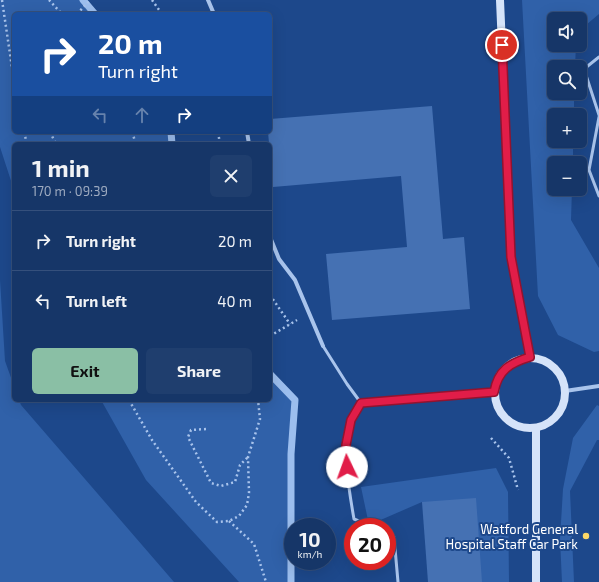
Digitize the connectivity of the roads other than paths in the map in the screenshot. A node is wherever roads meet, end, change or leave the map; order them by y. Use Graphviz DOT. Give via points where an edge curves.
graph roads {
  1 [pos="208,0"];
  2 [pos="500,0"];
  3 [pos="213,12"];
  4 [pos="599,57"];
  5 [pos="599,116"];
  6 [pos="599,196"];
  7 [pos="272,242"];
  8 [pos="324,346"];
  9 [pos="530,357"];
  10 [pos="599,386"];
  11 [pos="565,391"];
  12 [pos="494,392"];
  13 [pos="361,403"];
  14 [pos="536,428"];
  15 [pos="354,518"];
  16 [pos="396,560"];
  17 [pos="398,582"];
  18 [pos="536,582"];
  1 -- 3 [label="street"];
  2 -- 9 [label="street" via="511,257"];
  4 -- 5 [label="lane" via="584,70"];
  5 -- 6 [label="lane" via="589,170"];
  7 -- 8 [label="street" via="278,259 295,280"];
  8 -- 13 [label="lane"];
  9 -- 11 [label="street" via="548,364 557,371"];
  9 -- 12 [label="street" via="506,368"];
  10 -- 11 [label="street"];
  11 -- 14 [label="street" via="564,403 559,413 547,424"];
  12 -- 13 [label="street"];
  12 -- 14 [label="street" via="497,407 504,417 519,427"];
  13 -- 15 [label="lane" via="351,420 346,445"];
  14 -- 18 [label="street"];
  16 -- 17 [label="lane"];
}
